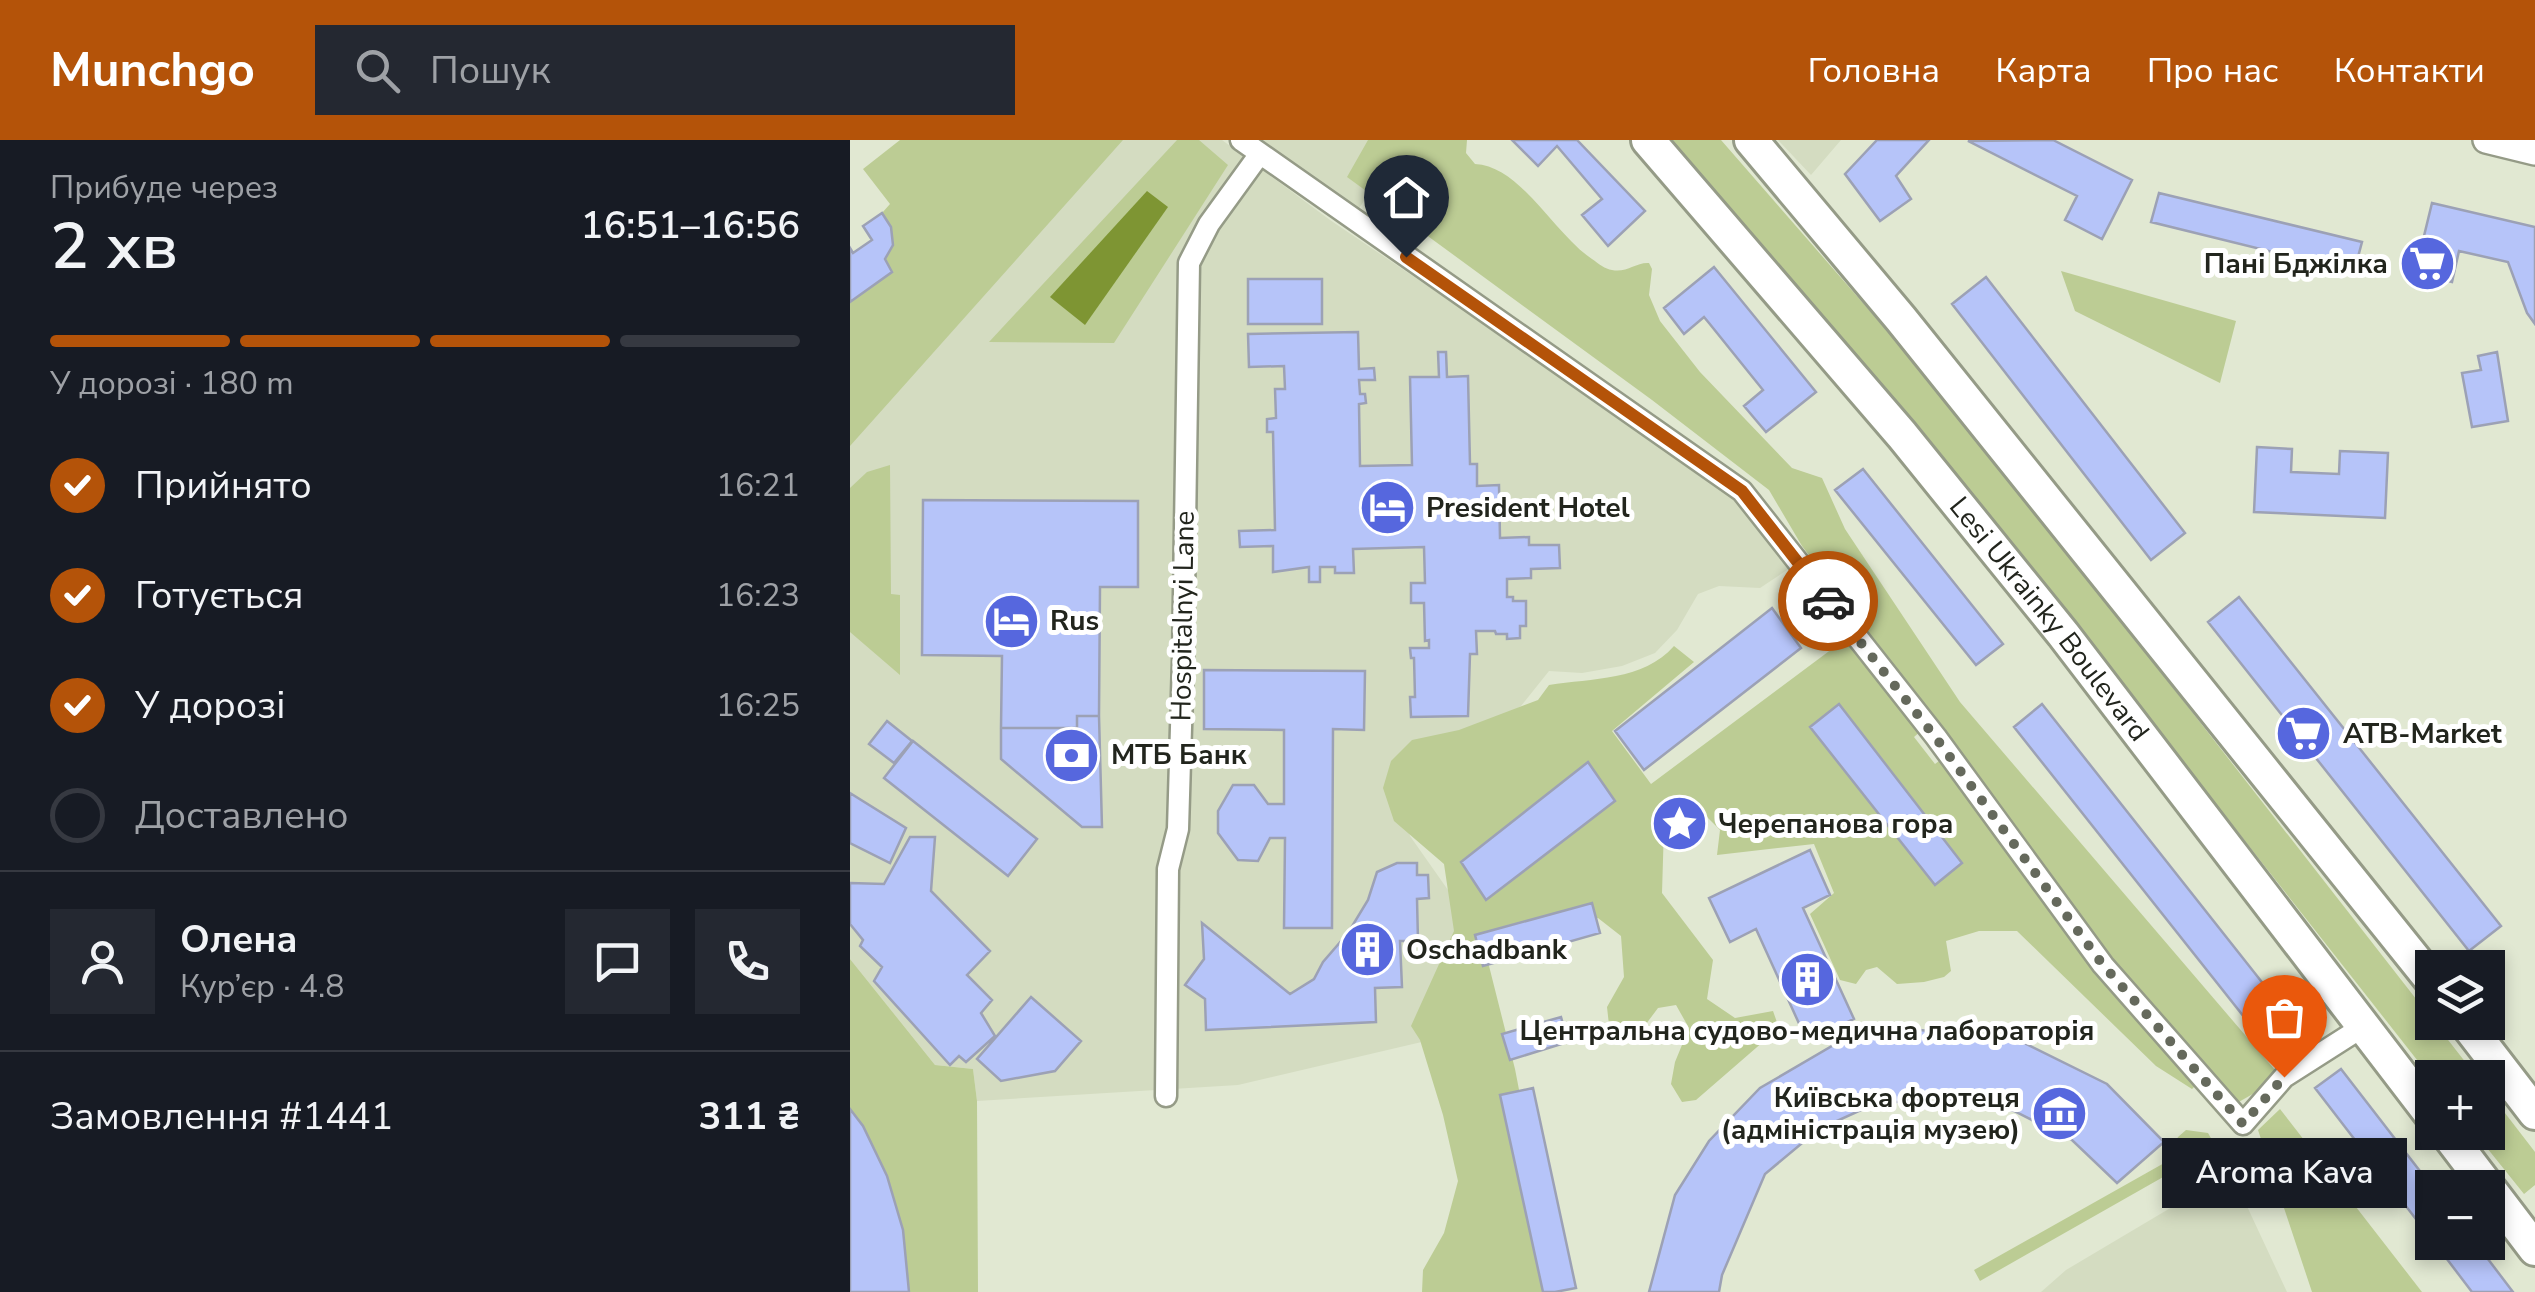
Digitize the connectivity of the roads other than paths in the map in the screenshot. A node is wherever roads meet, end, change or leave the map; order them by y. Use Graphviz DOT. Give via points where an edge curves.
graph roads {
  1 [pos="1241,140"];
  2 [pos="1648,140"];
  3 [pos="1752,140"];
  4 [pos="2486,140"];
  5 [pos="2535,152"];
  6 [pos="1259,155"];
  7 [pos="2415,960"];
  8 [pos="2364,1026"];
  9 [pos="2479,1040"];
  10 [pos="2415,1094"];
  11 [pos="1166,1096"];
  12 [pos="2535,1113"];
  13 [pos="2460,1150"];
  14 [pos="2535,1249"];
  1 -- 6 [label="street"];
  2 -- 8 [label="main road, Lesi Ukrainky Boulevard" via="2063,634"];
  3 -- 7 [label="main road"];
  4 -- 5 [label="street"];
  6 -- 8 [label="street" via="1742,491 2103,965 2243,1124 2284,1077"];
  6 -- 11 [label="street, Hospitalnyi Lane" via="1189,264"];
  8 -- 10 [label="main road, Lesi Ukrainky Boulevard"];
  9 -- 12 [label="main road"];
  13 -- 14 [label="main road"];
}
